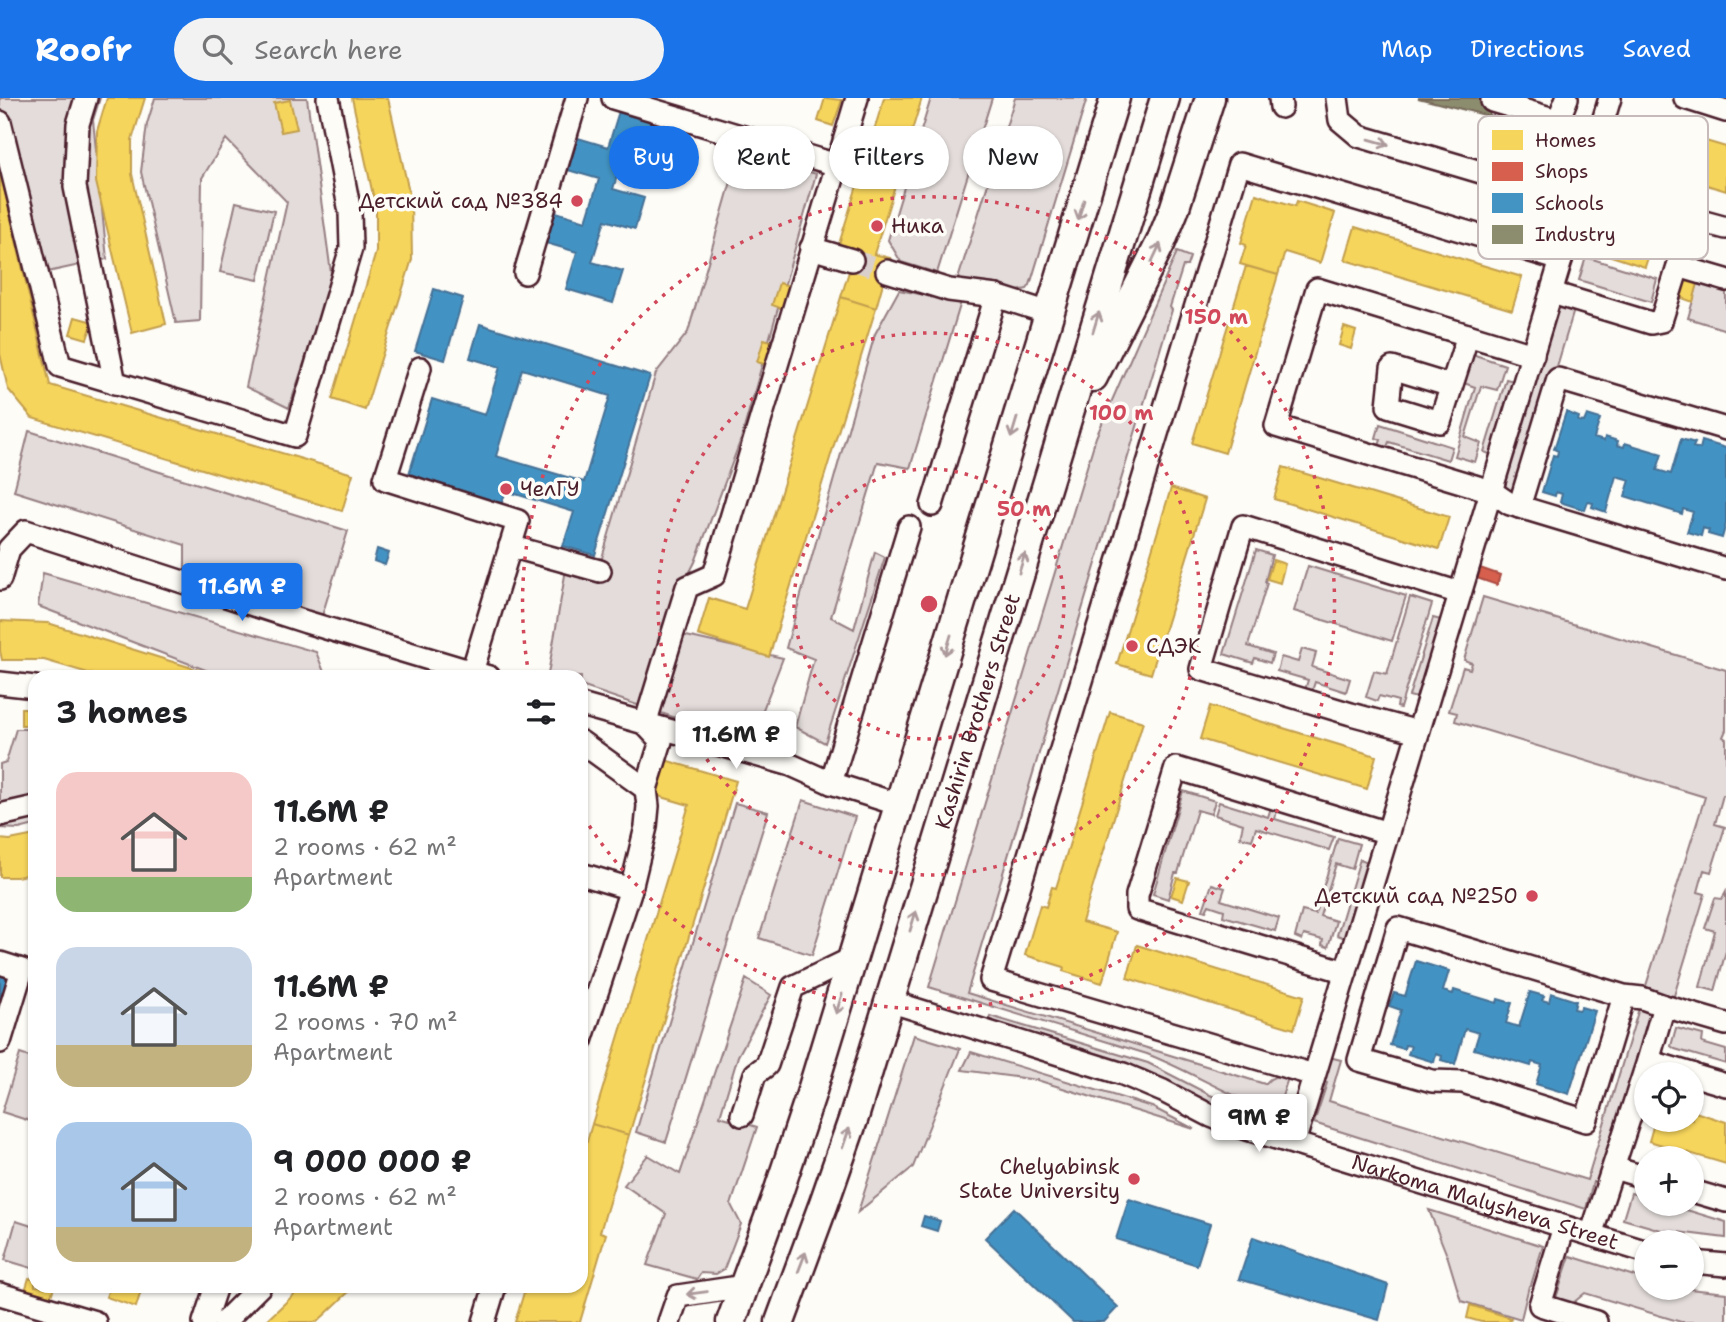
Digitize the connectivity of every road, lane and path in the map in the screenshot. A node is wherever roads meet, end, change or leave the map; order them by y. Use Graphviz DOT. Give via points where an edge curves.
graph roads {
  1 [pos="86,98"];
  2 [pos="328,98"];
  3 [pos="577,98"];
  4 [pos="613,98"];
  5 [pos="857,98"];
  6 [pos="1115,98"];
  7 [pos="1165,98"];
  8 [pos="1210,98"];
  9 [pos="1337,98"];
  10 [pos="1567,98"];
  11 [pos="1609,98"];
  12 [pos="1685,98"];
  13 [pos="1492,101"];
  14 [pos="1726,110"];
  15 [pos="1543,116"];
  16 [pos="1559,116"];
  17 [pos="1604,116"];
  18 [pos="0,122"];
  19 [pos="848,126"];
  20 [pos="829,163"];
  21 [pos="1478,171"];
  22 [pos="829,188"];
  23 [pos="1708,223"];
  24 [pos="1726,228"];
  25 [pos="1478,235"];
  26 [pos="811,248"];
  27 [pos="1558,259"];
  28 [pos="1680,259"];
  29 [pos="852,260"];
  30 [pos="1561,260"];
  31 [pos="1678,266"];
  32 [pos="887,271"];
  33 [pos="525,273"];
  34 [pos="1726,280"];
  35 [pos="1552,293"];
  36 [pos="996,296"];
  37 [pos="1049,313"];
  38 [pos="1468,335"];
  39 [pos="1533,355"];
  40 [pos="420,368"];
  41 [pos="115,383"];
  42 [pos="1451,386"];
  43 [pos="1726,429"];
  44 [pos="1058,445"];
  45 [pos="1491,491"];
  46 [pos="932,505"];
  47 [pos="1519,507"];
  48 [pos="909,527"];
  49 [pos="510,546"];
  50 [pos="1726,569"];
  51 [pos="600,571"];
  52 [pos="0,579"];
  53 [pos="1460,593"];
  54 [pos="464,670"];
  55 [pos="481,670"];
  56 [pos="0,683"];
  57 [pos="28,686"];
  58 [pos="588,707"];
  59 [pos="645,724"];
  60 [pos="1418,732"];
  61 [pos="588,747"];
  62 [pos="831,783"];
  63 [pos="646,789"];
  64 [pos="900,805"];
  65 [pos="28,809"];
  66 [pos="0,815"];
  67 [pos="1388,833"];
  68 [pos="588,876"];
  69 [pos="631,889"];
  70 [pos="853,958"];
  71 [pos="0,963"];
  72 [pos="1346,972"];
  73 [pos="1624,996"];
  74 [pos="889,1001"];
  75 [pos="1664,1006"];
  76 [pos="588,1020"];
  77 [pos="1726,1024"];
  78 [pos="0,1042"];
  79 [pos="1322,1049"];
  80 [pos="1359,1060"];
  81 [pos="1648,1061"];
  82 [pos="1651,1062"];
  83 [pos="1314,1075"];
  84 [pos="1704,1079"];
  85 [pos="1726,1085"];
  86 [pos="742,1115"];
  87 [pos="1294,1143"];
  88 [pos="1614,1168"];
  89 [pos="1634,1174"];
  90 [pos="1704,1195"];
  91 [pos="1726,1201"];
  92 [pos="1564,1227"];
  93 [pos="1591,1235"];
  94 [pos="1634,1248"];
  95 [pos="1704,1263"];
  96 [pos="1726,1265"];
  97 [pos="744,1286"];
  98 [pos="214,1293"];
  99 [pos="253,1293"];
  100 [pos="493,1293"];
  101 [pos="0,1294"];
  102 [pos="1586,1320"];
  103 [pos="95,1322"];
  104 [pos="204,1322"];
  105 [pos="224,1322"];
  106 [pos="484,1322"];
  107 [pos="669,1322"];
  108 [pos="731,1322"];
  109 [pos="780,1322"];
  1 -- 41 [label="street" via="78,124 75,187"];
  2 -- 41 [label="street" via="350,212 351,248 295,436"];
  3 -- 33 [label="street"];
  4 -- 20 [label="street"];
  5 -- 19 [label="street"];
  6 -- 37 [label="main road, one-way"];
  44 -- 7 [label="main road, Kashirin Brothers Street, one-way"];
  44 -- 8 [label="main road, one-way" via="1161,242"];
  9 -- 21 [label="street, one-way" via="1340,120 1359,136"];
  10 -- 16 [label="street"];
  11 -- 17 [label="street"];
  12 -- 14 [label="street"];
  13 -- 15 [label="street"];
  18 -- 41 [label="street" via="60,366"];
  22 -- 26 [label="street"];
  23 -- 24 [label="street"];
  25 -- 83 [label="street" via="1239,164 991,980"];
  26 -- 29 [label="street"];
  26 -- 59 [label="street" via="713,575 687,587"];
  27 -- 30 [label="street"];
  28 -- 31 [label="street"];
  30 -- 35 [label="street"];
  31 -- 34 [label="street"];
  31 -- 35 [label="street" via="1661,321 1651,323"];
  32 -- 36 [label="street" via="949,290"];
  35 -- 39 [label="street"];
  36 -- 37 [label="street"];
  36 -- 46 [label="street"];
  37 -- 64 [label="main road, one-way"];
  38 -- 39 [label="street"];
  38 -- 42 [label="street"];
  38 -- 45 [label="street" via="1317,289 1276,426"];
  39 -- 45 [label="street"];
  40 -- 49 [label="street" via="386,478 518,521"];
  43 -- 47 [label="street" via="1558,379"];
  74 -- 44 [label="main road, Kashirin Brothers Street, one-way"];
  45 -- 47 [label="street"];
  45 -- 53 [label="street"];
  47 -- 50 [label="street"];
  48 -- 62 [label="street"];
  49 -- 51 [label="street"];
  49 -- 55 [label="street"];
  52 -- 54 [label="street" via="9,549 26,531"];
  53 -- 60 [label="street"];
  53 -- 60 [label="street" via="1243,526 1201,669"];
  56 -- 57 [label="street"];
  58 -- 59 [label="street"];
  59 -- 62 [label="street" via="791,765"];
  59 -- 63 [label="street" via="661,741"];
  60 -- 67 [label="street"];
  61 -- 63 [label="street"];
  62 -- 64 [label="street"];
  63 -- 69 [label="street" via="646,827"];
  64 -- 70 [label="main road"];
  65 -- 66 [label="street"];
  67 -- 72 [label="street"];
  67 -- 72 [label="street" via="1175,768 1137,895 1137,909"];
  68 -- 69 [label="street"];
  69 -- 76 [label="street"];
  70 -- 86 [label="street" via="793,987 768,1065 755,1074"];
  70 -- 97 [label="main road, one-way"];
  71 -- 78 [label="street" via="22,970"];
  72 -- 79 [label="street"];
  73 -- 75 [label="street"];
  73 -- 80 [label="street" via="1586,1121 1463,1082 1432,1081"];
  73 -- 80 [label="street" via="1398,928"];
  74 -- 87 [label="street, Narkoma Malysheva Street" via="1123,1074 1211,1116"];
  109 -- 74 [label="main road, Kashirin Brothers Street, one-way" via="854,1117"];
  75 -- 77 [label="street"];
  75 -- 81 [label="street"];
  79 -- 80 [label="street"];
  79 -- 83 [label="street"];
  81 -- 82 [label="street"];
  81 -- 88 [label="street"];
  83 -- 87 [label="street"];
  84 -- 85 [label="street"];
  87 -- 92 [label="street, Narkoma Malysheva Street"];
  88 -- 89 [label="street"];
  88 -- 93 [label="street"];
  90 -- 91 [label="street"];
  92 -- 93 [label="street, Narkoma Malysheva Street"];
  92 -- 102 [label="street" via="1540,1305"];
  93 -- 94 [label="street, Narkoma Malysheva Street"];
  95 -- 96 [label="street"];
  97 -- 107 [label="street, one-way" via="678,1296"];
  97 -- 108 [label="main road"];
  98 -- 104 [label="street"];
  99 -- 105 [label="street"];
  100 -- 106 [label="street"];
  101 -- 103 [label="street"];
}
